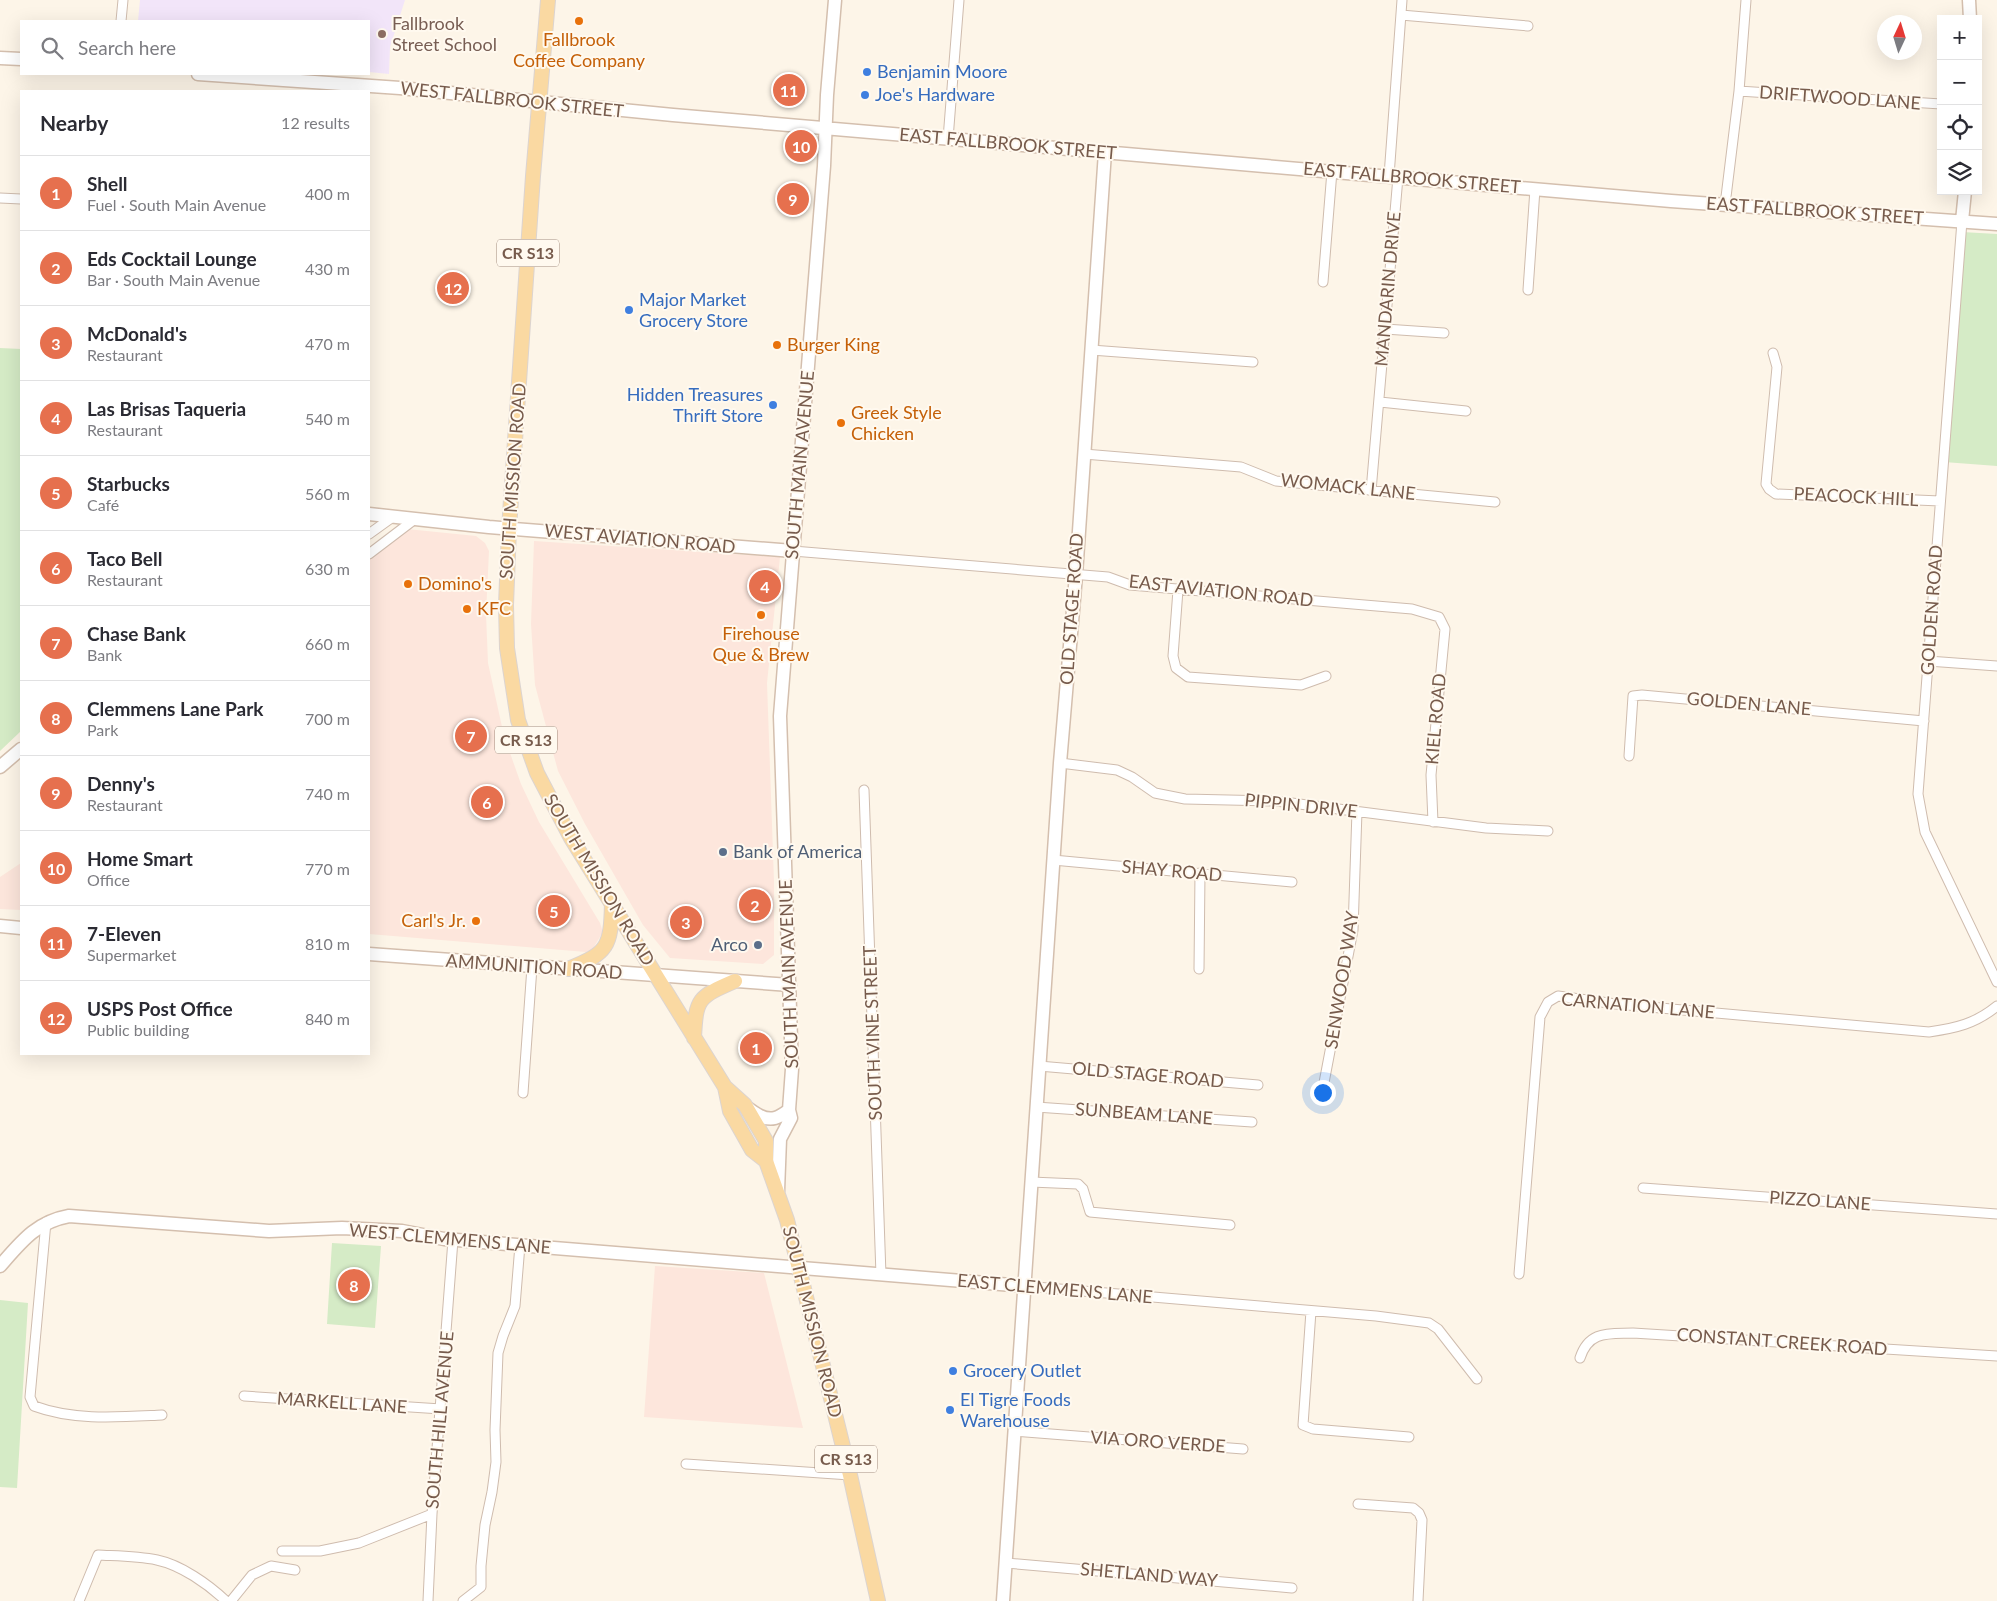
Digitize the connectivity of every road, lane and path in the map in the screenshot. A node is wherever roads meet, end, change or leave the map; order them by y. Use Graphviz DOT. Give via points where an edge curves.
graph roads {
  1 [pos="123,0"];
  2 [pos="548,0"];
  3 [pos="835,0"];
  4 [pos="959,0"];
  5 [pos="1402,0"];
  6 [pos="1746,0"];
  7 [pos="1969,0"];
  8 [pos="1401,15"];
  9 [pos="1970,15"];
  10 [pos="121,20"];
  11 [pos="1528,26"];
  12 [pos="0,58"];
  13 [pos="20,59"];
  14 [pos="207,75"];
  15 [pos="328,88"];
  16 [pos="1739,91"];
  17 [pos="539,103"];
  18 [pos="1937,104"];
  19 [pos="826,129"];
  20 [pos="948,139"];
  21 [pos="1105,152"];
  22 [pos="1332,171"];
  23 [pos="1393,176"];
  24 [pos="1535,189"];
  25 [pos="1965,195"];
  26 [pos="0,198"];
  27 [pos="20,199"];
  28 [pos="1726,205"];
  29 [pos="1962,221"];
  30 [pos="1997,224"];
  31 [pos="1324,282"];
  32 [pos="1528,290"];
  33 [pos="1384,329"];
  34 [pos="1444,333"];
  35 [pos="1091,350"];
  36 [pos="1772,353"];
  37 [pos="1253,362"];
  38 [pos="1380,402"];
  39 [pos="1466,411"];
  40 [pos="1084,454"];
  41 [pos="1371,491"];
  42 [pos="1940,501"];
  43 [pos="1495,502"];
  44 [pos="370,514"];
  45 [pos="394,516"];
  46 [pos="415,519"];
  47 [pos="509,529"];
  48 [pos="370,533"];
  49 [pos="793,551"];
  50 [pos="370,553"];
  51 [pos="1076,574"];
  52 [pos="1178,590"];
  53 [pos="1440,617"];
  54 [pos="1928,661"];
  55 [pos="1997,666"];
  56 [pos="1326,676"];
  57 [pos="1924,721"];
  58 [pos="20,750"];
  59 [pos="1629,756"];
  60 [pos="1060,763"];
  61 [pos="0,768"];
  62 [pos="864,790"];
  63 [pos="1357,811"];
  64 [pos="1433,822"];
  65 [pos="1548,831"];
  66 [pos="1053,860"];
  67 [pos="1200,873"];
  68 [pos="1292,882"];
  69 [pos="612,903"];
  70 [pos="0,926"];
  71 [pos="20,928"];
  72 [pos="370,954"];
  73 [pos="532,967"];
  74 [pos="568,969"];
  75 [pos="1199,969"];
  76 [pos="657,976"];
  77 [pos="735,981"];
  78 [pos="1997,982"];
  79 [pos="790,985"];
  80 [pos="1997,1006"];
  81 [pos="694,1038"];
  82 [pos="1039,1066"];
  83 [pos="1258,1085"];
  84 [pos="725,1087"];
  85 [pos="1324,1088"];
  86 [pos="523,1093"];
  87 [pos="744,1105"];
  88 [pos="1036,1107"];
  89 [pos="789,1110"];
  90 [pos="1252,1122"];
  91 [pos="766,1161"];
  92 [pos="1031,1182"];
  93 [pos="1643,1188"];
  94 [pos="778,1193"];
  95 [pos="1997,1214"];
  96 [pos="46,1222"];
  97 [pos="1230,1225"];
  98 [pos="453,1240"];
  99 [pos="520,1246"];
  100 [pos="0,1266"];
  101 [pos="799,1269"];
  102 [pos="1520,1274"];
  103 [pos="882,1275"];
  104 [pos="1024,1286"];
  105 [pos="1311,1311"];
  106 [pos="1997,1356"];
  107 [pos="1580,1358"];
  108 [pos="1477,1379"];
  109 [pos="244,1396"];
  110 [pos="441,1409"];
  111 [pos="162,1415"];
  112 [pos="1014,1431"];
  113 [pos="1409,1437"];
  114 [pos="1243,1449"];
  115 [pos="686,1464"];
  116 [pos="850,1475"];
  117 [pos="1358,1504"];
  118 [pos="432,1514"];
  119 [pos="282,1550"];
  120 [pos="1006,1563"];
  121 [pos="296,1570"];
  122 [pos="1292,1588"];
  123 [pos="79,1601"];
  124 [pos="226,1601"];
  125 [pos="231,1601"];
  126 [pos="428,1601"];
  127 [pos="463,1601"];
  128 [pos="878,1601"];
  129 [pos="1003,1601"];
  130 [pos="1418,1601"];
  1 -- 10 [label="street"];
  2 -- 17 [label="main road, SOUTH MISSION ROAD / CR S13"];
  3 -- 19 [label="street, SOUTH MAIN AVENUE"];
  4 -- 20 [label="street"];
  5 -- 8 [label="street, MANDARIN DRIVE"];
  6 -- 16 [label="street"];
  7 -- 9 [label="street"];
  8 -- 11 [label="street"];
  8 -- 23 [label="street, MANDARIN DRIVE"];
  12 -- 13 [label="street"];
  14 -- 15 [label="street, WEST FALLBROOK STREET"];
  15 -- 17 [label="street, WEST FALLBROOK STREET" via="400,88"];
  16 -- 18 [label="street, DRIFTWOOD LANE"];
  16 -- 28 [label="street"];
  17 -- 19 [label="street, WEST FALLBROOK STREET"];
  17 -- 47 [label="main road, SOUTH MISSION ROAD / CR S13"];
  19 -- 20 [label="street, EAST FALLBROOK STREET"];
  19 -- 49 [label="street, SOUTH MAIN AVENUE"];
  20 -- 21 [label="street, EAST FALLBROOK STREET"];
  21 -- 22 [label="street, EAST FALLBROOK STREET"];
  21 -- 35 [label="street, OLD STAGE ROAD"];
  22 -- 23 [label="street, EAST FALLBROOK STREET"];
  22 -- 31 [label="street"];
  23 -- 24 [label="street, EAST FALLBROOK STREET"];
  23 -- 33 [label="street, MANDARIN DRIVE"];
  24 -- 28 [label="street, EAST FALLBROOK STREET"];
  24 -- 32 [label="street"];
  25 -- 29 [label="street"];
  26 -- 27 [label="street"];
  28 -- 29 [label="street, EAST FALLBROOK STREET"];
  29 -- 30 [label="street, EAST FALLBROOK STREET"];
  29 -- 42 [label="street, GOLDEN ROAD"];
  33 -- 34 [label="street"];
  33 -- 38 [label="street, MANDARIN DRIVE"];
  35 -- 37 [label="street"];
  35 -- 40 [label="street, OLD STAGE ROAD"];
  36 -- 42 [label="street, PEACOCK HILL" via="1777,366 1766,484 1772,491 1776,494"];
  38 -- 39 [label="street"];
  38 -- 41 [label="street, MANDARIN DRIVE"];
  40 -- 41 [label="street, WOMACK LANE" via="1241,467 1276,481"];
  40 -- 51 [label="street, OLD STAGE ROAD"];
  41 -- 43 [label="street, WOMACK LANE"];
  42 -- 54 [label="street, GOLDEN ROAD"];
  44 -- 45 [label="street, WEST AVIATION ROAD"];
  45 -- 46 [label="street, WEST AVIATION ROAD"];
  45 -- 48 [label="street"];
  46 -- 47 [label="street, WEST AVIATION ROAD"];
  46 -- 50 [label="street"];
  47 -- 49 [label="street, WEST AVIATION ROAD"];
  47 -- 69 [label="main road, SOUTH MISSION ROAD / CR S13" via="506,620 518,720 537,773 552,803"];
  49 -- 51 [label="street, EAST AVIATION ROAD"];
  49 -- 79 [label="street, SOUTH MAIN AVENUE" via="780,716"];
  51 -- 52 [label="street, EAST AVIATION ROAD"];
  51 -- 60 [label="street, OLD STAGE ROAD"];
  52 -- 53 [label="street, EAST AVIATION ROAD" via="1412,609"];
  52 -- 56 [label="street" via="1173,656 1176,668 1188,678 1301,685"];
  53 -- 64 [label="street, KIEL ROAD" via="1444,629 1431,775"];
  54 -- 55 [label="street"];
  54 -- 57 [label="street, GOLDEN ROAD"];
  57 -- 59 [label="street, GOLDEN LANE" via="1642,695 1634,696"];
  57 -- 78 [label="street, GOLDEN ROAD" via="1918,794 1925,832"];
  58 -- 61 [label="street"];
  60 -- 63 [label="street, PIPPIN DRIVE" via="1117,770 1155,793 1185,800 1276,801"];
  60 -- 66 [label="street, OLD STAGE ROAD"];
  62 -- 103 [label="street, SOUTH VINE STREET"];
  63 -- 64 [label="street, PIPPIN DRIVE"];
  63 -- 85 [label="street, SENWOOD WAY" via="1352,930"];
  64 -- 65 [label="street, PIPPIN DRIVE"];
  66 -- 67 [label="street, SHAY ROAD"];
  66 -- 82 [label="street, OLD STAGE ROAD"];
  67 -- 68 [label="street, SHAY ROAD"];
  67 -- 75 [label="street"];
  69 -- 74 [label="main road" via="612,925 606,947 587,961"];
  69 -- 76 [label="main road, SOUTH MISSION ROAD / CR S13"];
  70 -- 71 [label="street"];
  72 -- 73 [label="street, AMMUNITION ROAD"];
  73 -- 74 [label="street, AMMUNITION ROAD"];
  73 -- 86 [label="street"];
  74 -- 76 [label="street, AMMUNITION ROAD"];
  76 -- 77 [label="street, AMMUNITION ROAD"];
  76 -- 81 [label="main road, SOUTH MISSION ROAD / CR S13"];
  77 -- 79 [label="street, AMMUNITION ROAD"];
  77 -- 81 [label="main road" via="699,1002 695,1012"];
  79 -- 89 [label="street, SOUTH MAIN AVENUE" via="792,1069"];
  80 -- 102 [label="street, CARNATION LANE" via="1961,1027 1929,1032 1558,996 1548,1002 1540,1018"];
  81 -- 84 [label="main road, SOUTH MISSION ROAD / CR S13"];
  82 -- 83 [label="street, OLD STAGE ROAD"];
  82 -- 88 [label="street, OLD STAGE ROAD"];
  84 -- 87 [label="main road, SOUTH MISSION ROAD / CR S13"];
  84 -- 91 [label="main road, SOUTH MISSION ROAD / CR S13" via="730,1111 752,1150"];
  87 -- 89 [label="street" via="752,1112 774,1119"];
  87 -- 91 [label="main road, SOUTH MISSION ROAD / CR S13" via="766,1141"];
  88 -- 90 [label="street, SUNBEAM LANE"];
  88 -- 92 [label="street, OLD STAGE ROAD"];
  89 -- 94 [label="street, SOUTH MAIN AVENUE" via="792,1118 780,1139"];
  91 -- 94 [label="main road, SOUTH MISSION ROAD / CR S13"];
  92 -- 97 [label="street" via="1078,1184 1083,1189 1090,1212"];
  92 -- 104 [label="street, OLD STAGE ROAD"];
  93 -- 95 [label="street, PIZZO LANE"];
  94 -- 101 [label="main road, SOUTH MISSION ROAD / CR S13"];
  96 -- 98 [label="street, WEST CLEMMENS LANE" via="69,1216 269,1231 342,1228 402,1231"];
  96 -- 100 [label="street, WEST CLEMMENS LANE" via="26,1237"];
  96 -- 111 [label="street" via="30,1397 34,1406 50,1412 108,1418"];
  98 -- 99 [label="street, WEST CLEMMENS LANE"];
  98 -- 110 [label="street, SOUTH HILL AVENUE"];
  99 -- 101 [label="street, WEST CLEMMENS LANE"];
  99 -- 127 [label="street" via="515,1306 498,1354 496,1462 485,1525 481,1588"];
  101 -- 103 [label="street, EAST CLEMMENS LANE"];
  101 -- 116 [label="main road, SOUTH MISSION ROAD / CR S13"];
  103 -- 104 [label="street, EAST CLEMMENS LANE"];
  104 -- 105 [label="street, EAST CLEMMENS LANE"];
  104 -- 112 [label="street, OLD STAGE ROAD"];
  105 -- 108 [label="street" via="1429,1323 1438,1329"];
  105 -- 113 [label="street" via="1303,1425 1313,1429"];
  106 -- 107 [label="street, CONSTANT CREEK ROAD" via="1633,1333 1601,1334 1588,1342"];
  109 -- 110 [label="street, MARKELL LANE"];
  110 -- 118 [label="street, SOUTH HILL AVENUE"];
  112 -- 114 [label="street, VIA ORO VERDE"];
  112 -- 120 [label="street, OLD STAGE ROAD"];
  115 -- 116 [label="street"];
  116 -- 128 [label="main road, SOUTH MISSION ROAD / CR S13"];
  117 -- 130 [label="street" via="1412,1508 1421,1515"];
  118 -- 119 [label="street" via="359,1543 320,1550"];
  118 -- 126 [label="street, SOUTH HILL AVENUE"];
  120 -- 122 [label="street, SHETLAND WAY"];
  120 -- 129 [label="street, OLD STAGE ROAD"];
  121 -- 125 [label="street" via="271,1566 252,1576"];
  123 -- 124 [label="street" via="98,1555 158,1560 183,1570"];
}
